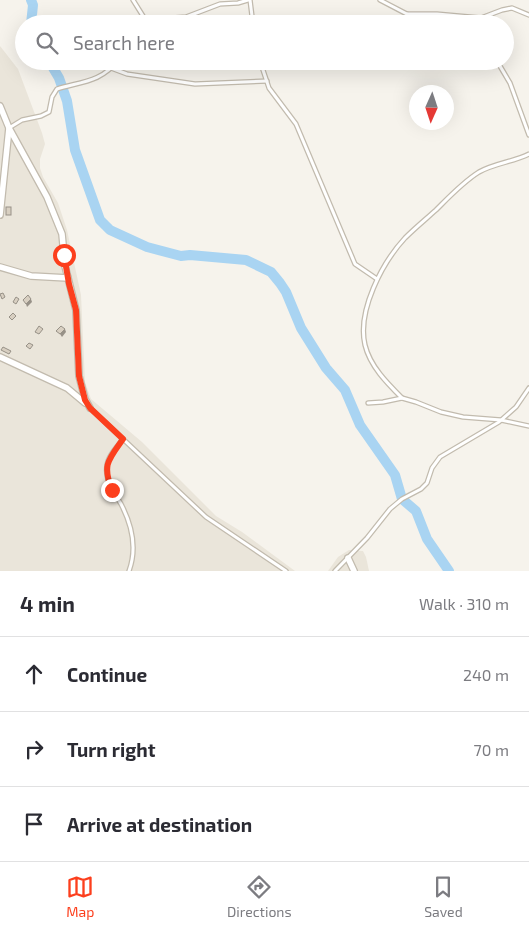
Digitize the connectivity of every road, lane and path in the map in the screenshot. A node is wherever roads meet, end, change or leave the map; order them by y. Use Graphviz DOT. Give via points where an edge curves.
graph roads {
  1 [pos="133,0"];
  2 [pos="249,0"];
  3 [pos="380,0"];
  4 [pos="407,14"];
  5 [pos="140,15"];
  6 [pos="191,15"];
  7 [pos="252,15"];
  8 [pos="448,15"];
  9 [pos="489,15"];
  10 [pos="529,15"];
  11 [pos="108,70"];
  12 [pos="116,70"];
  13 [pos="263,70"];
  14 [pos="502,70"];
  15 [pos="267,81"];
  16 [pos="0,106"];
  17 [pos="9,128"];
  18 [pos="529,135"];
  19 [pos="529,154"];
  20 [pos="0,215"];
  21 [pos="0,267"];
  22 [pos="68,278"];
  23 [pos="377,279"];
  24 [pos="0,358"];
  25 [pos="529,388"];
  26 [pos="402,398"];
  27 [pos="368,403"];
  28 [pos="90,408"];
  29 [pos="501,420"];
  30 [pos="529,426"];
  31 [pos="123,439"];
  32 [pos="348,558"];
  33 [pos="129,571"];
  34 [pos="286,571"];
  35 [pos="335,571"];
  36 [pos="354,571"];
  1 -- 5 [label="lane"];
  2 -- 6 [label="lane" via="220,4"];
  2 -- 7 [label="lane"];
  3 -- 4 [label="lane"];
  4 -- 8 [label="lane"];
  9 -- 10 [label="lane" via="512,8"];
  11 -- 17 [label="lane" via="91,81 57,89 49,112 22,120"];
  12 -- 15 [label="lane" via="195,84"];
  13 -- 15 [label="lane"];
  14 -- 18 [label="lane"];
  15 -- 23 [label="lane" via="296,124 355,264"];
  16 -- 17 [label="street"];
  17 -- 20 [label="street"];
  17 -- 22 [label="street" via="48,197 62,234"];
  19 -- 23 [label="lane" via="492,165 463,184 406,238"];
  21 -- 22 [label="street" via="30,276"];
  22 -- 28 [label="street" via="76,310 79,376"];
  23 -- 26 [label="lane" via="363,322 365,345 377,370"];
  24 -- 28 [label="street" via="67,388"];
  25 -- 29 [label="lane" via="516,407"];
  26 -- 27 [label="lane"];
  26 -- 29 [label="lane" via="463,417"];
  28 -- 31 [label="lane"];
  29 -- 30 [label="lane"];
  29 -- 32 [label="lane" via="440,457 427,483 390,509"];
  31 -- 33 [label="lane" via="109,458 106,472 132,535 134,550"];
  31 -- 34 [label="lane" via="206,517"];
  32 -- 35 [label="lane"];
  32 -- 36 [label="street"];
}
